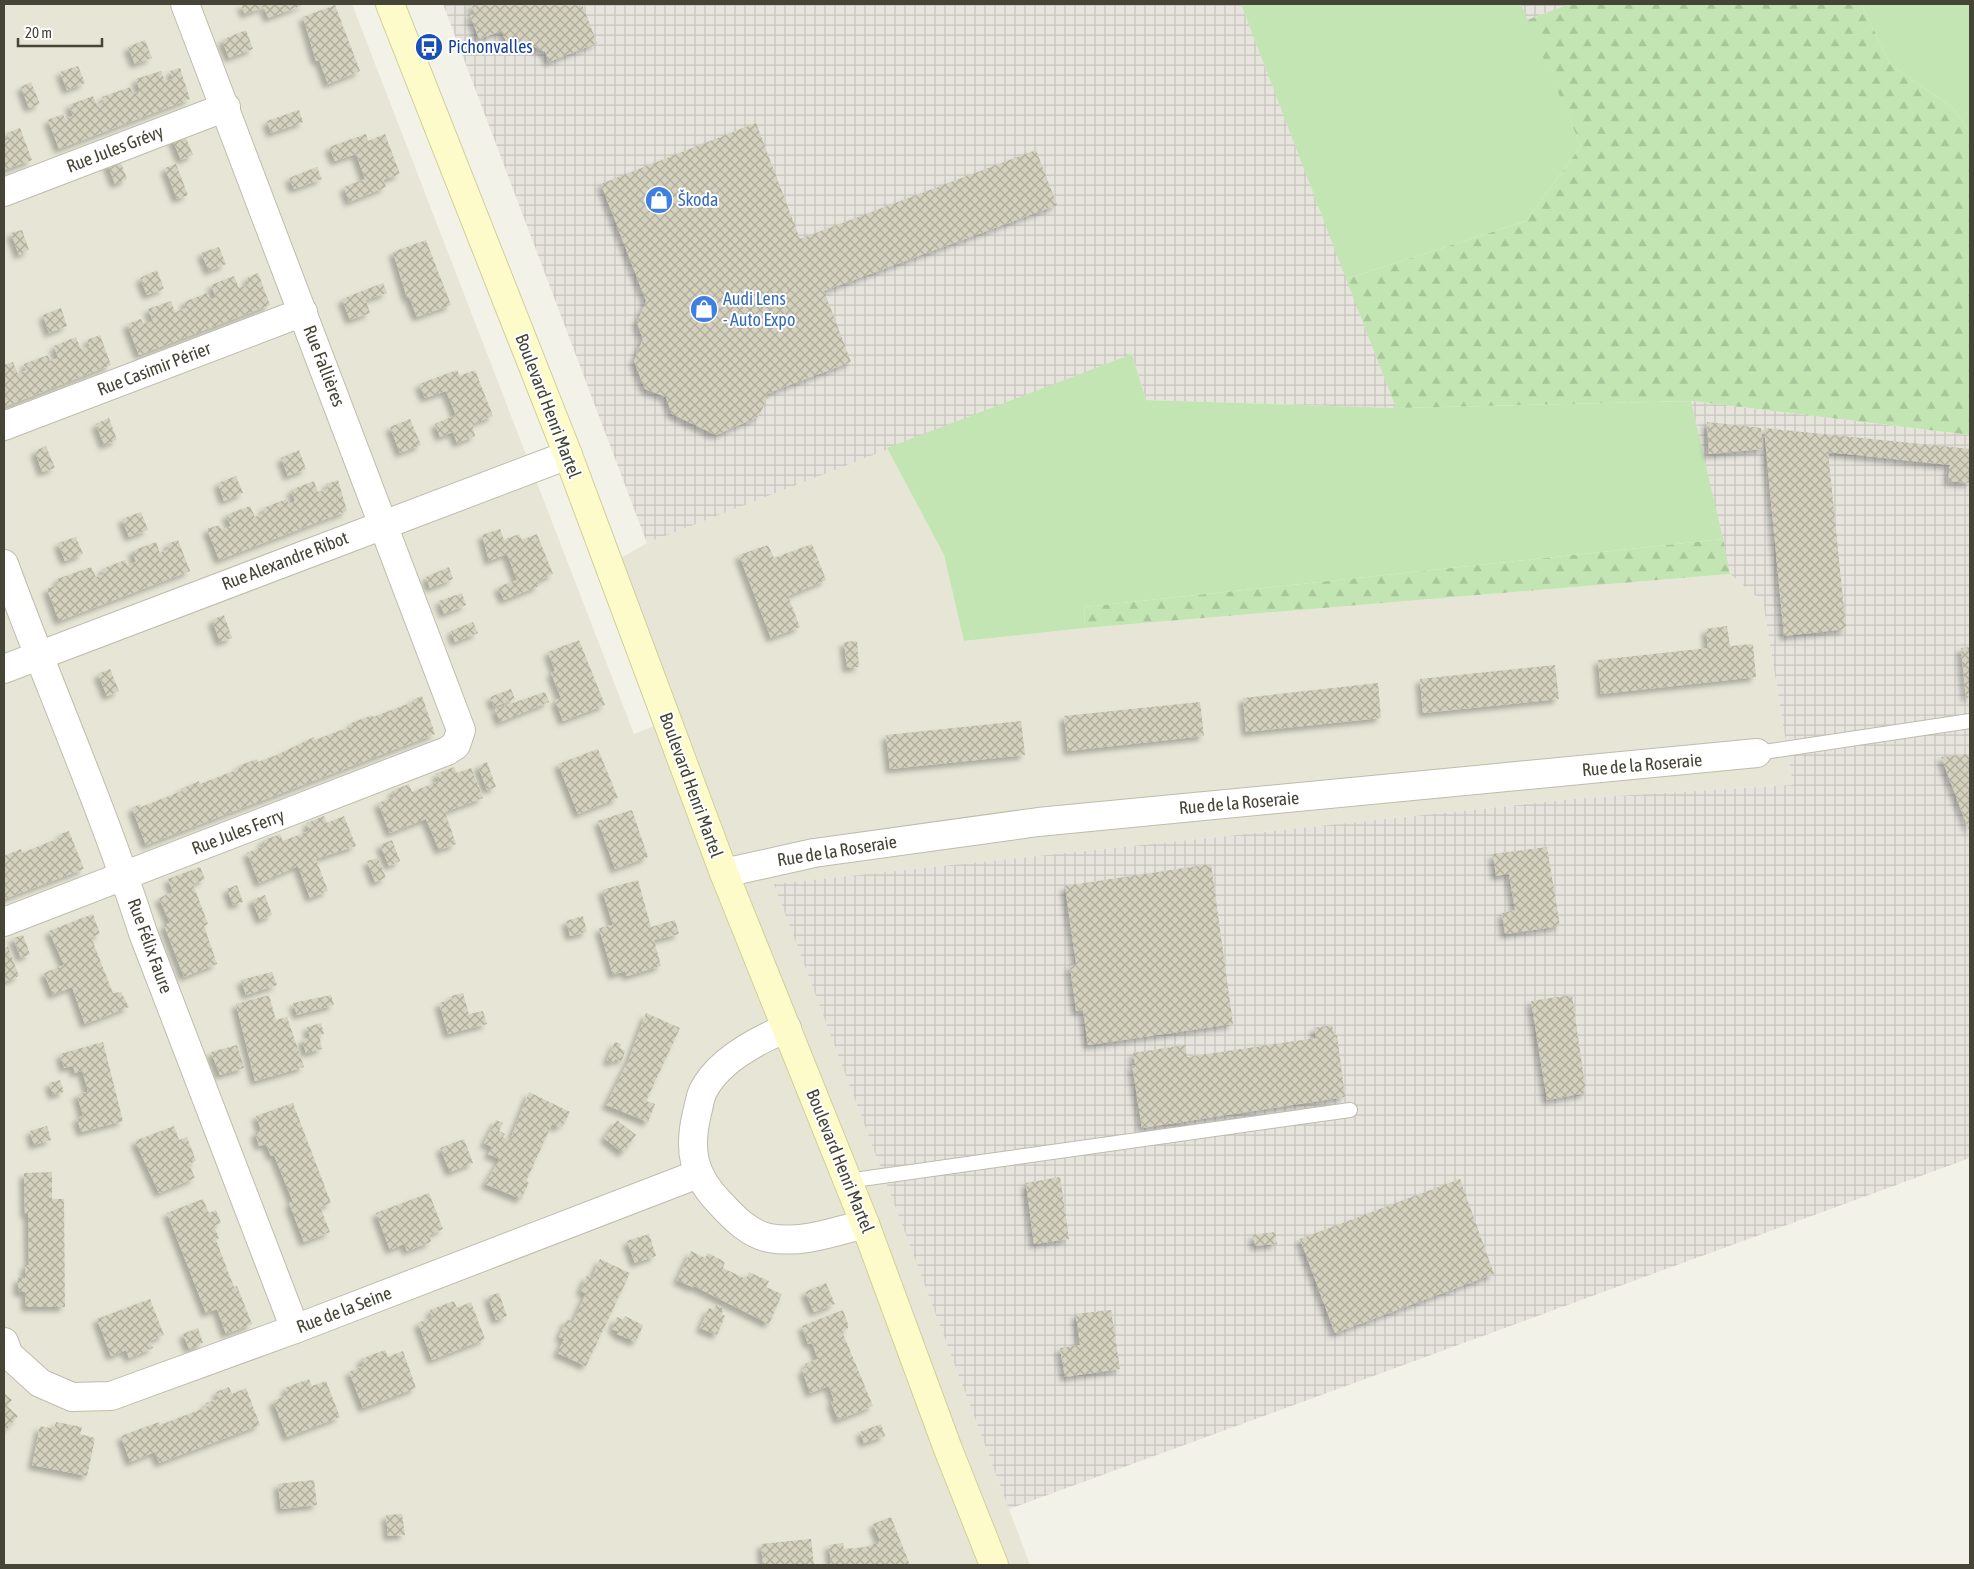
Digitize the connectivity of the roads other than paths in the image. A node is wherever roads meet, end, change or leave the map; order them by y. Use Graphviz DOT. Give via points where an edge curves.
graph roads {
  1 [pos="185,4"];
  2 [pos="390,4"];
  3 [pos="226,106"];
  4 [pos="4,192"];
  5 [pos="303,312"];
  6 [pos="4,426"];
  7 [pos="568,455"];
  8 [pos="383,523"];
  9 [pos="4,564"];
  10 [pos="38,656"];
  11 [pos="4,669"];
  12 [pos="1970,721"];
  13 [pos="461,730"];
  14 [pos="1757,754"];
  15 [pos="724,873"];
  16 [pos="125,876"];
  17 [pos="4,922"];
  18 [pos="787,1028"];
  19 [pos="1350,1110"];
  20 [pos="698,1174"];
  21 [pos="847,1181"];
  22 [pos="866,1224"];
  23 [pos="295,1329"];
  24 [pos="4,1342"];
  25 [pos="994,1565"];
  1 -- 3 [label="street, Rue Fallières"];
  2 -- 7 [label="street, Boulevard Henri Martel"];
  3 -- 4 [label="street, Rue Jules Grévy"];
  3 -- 5 [label="street, Rue Fallières"];
  5 -- 6 [label="street, Rue Casimir Périer"];
  5 -- 8 [label="street, Rue Fallières"];
  7 -- 8 [label="street, Rue Alexandre Ribot"];
  7 -- 15 [label="street, Boulevard Henri Martel"];
  8 -- 10 [label="street, Rue Alexandre Ribot"];
  8 -- 13 [label="street, Rue Fallières"];
  9 -- 10 [label="street, Rue Félix Faure"];
  10 -- 11 [label="street, Rue Alexandre Ribot"];
  10 -- 16 [label="street, Rue Félix Faure"];
  12 -- 14 [label="lane"];
  13 -- 16 [label="street, Rue Jules Ferry" via="456,745 447,751"];
  14 -- 15 [label="street, Rue de la Roseraie" via="1038,822 814,852"];
  15 -- 18 [label="street, Boulevard Henri Martel"];
  16 -- 17 [label="street, Rue Jules Ferry"];
  16 -- 23 [label="street, Rue Félix Faure"];
  18 -- 20 [label="street" via="757,1041 734,1057 703,1091 692,1148"];
  18 -- 21 [label="street, Boulevard Henri Martel"];
  19 -- 21 [label="lane"];
  20 -- 22 [label="street" via="737,1222 767,1238 798,1241"];
  20 -- 23 [label="street, Rue de la Seine"];
  21 -- 22 [label="street, Boulevard Henri Martel"];
  22 -- 25 [label="street, Boulevard Henri Martel"];
  23 -- 24 [label="street, Rue de la Seine" via="110,1396 72,1397 40,1383 8,1355"];
}
